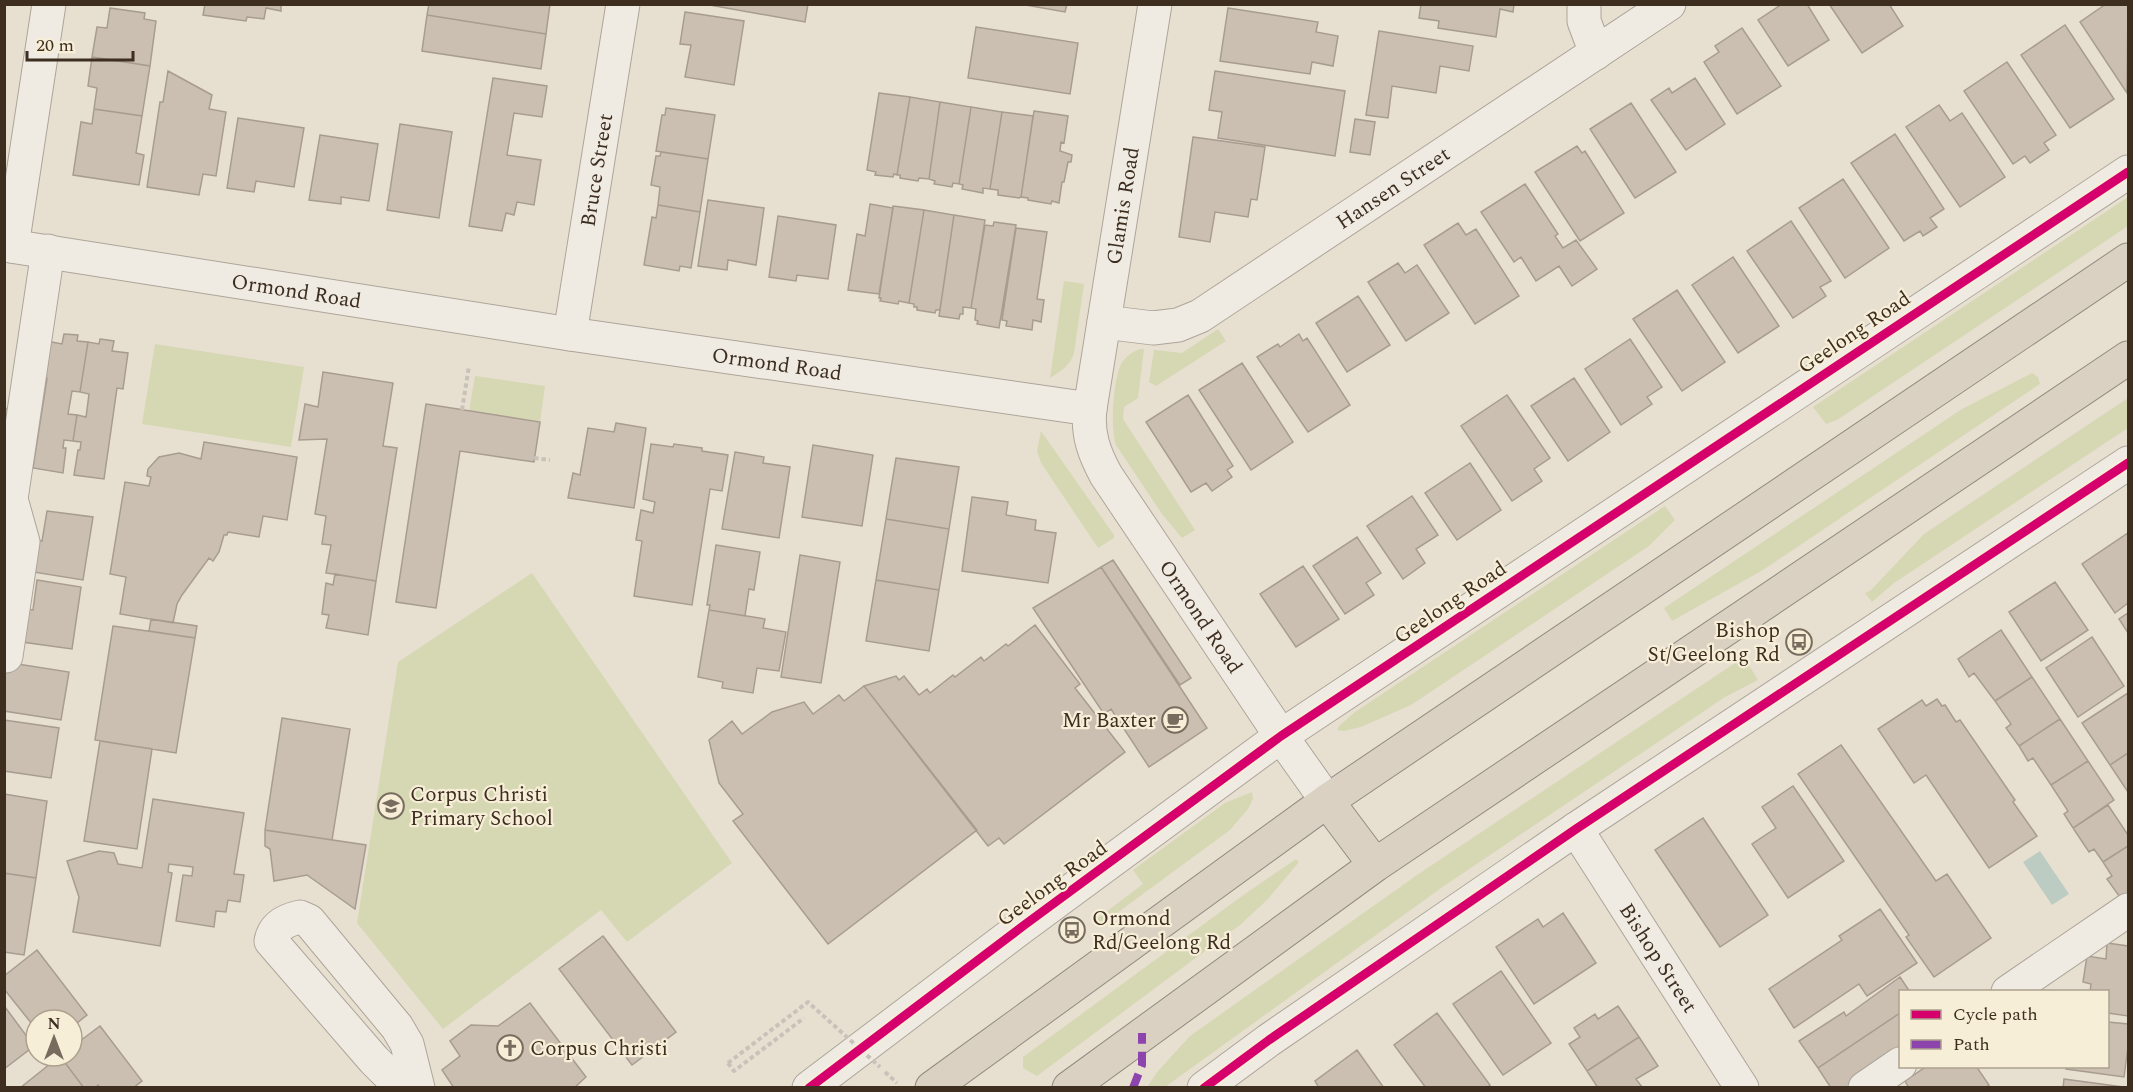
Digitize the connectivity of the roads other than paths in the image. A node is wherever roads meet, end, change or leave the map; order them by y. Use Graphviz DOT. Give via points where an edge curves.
graph roads {
  1 [pos="49,4"];
  2 [pos="623,4"];
  3 [pos="1155,4"];
  4 [pos="1584,4"];
  5 [pos="1669,4"];
  6 [pos="1596,53"];
  7 [pos="2128,172"];
  8 [pos="8,245"];
  9 [pos="48,251"];
  10 [pos="2128,260"];
  11 [pos="1104,322"];
  12 [pos="570,334"];
  13 [pos="2128,358"];
  14 [pos="1090,409"];
  15 [pos="2128,463"];
  16 [pos="6,656"];
  17 [pos="1281,736"];
  18 [pos="1327,801"];
  19 [pos="1576,829"];
  20 [pos="1376,865"];
  21 [pos="2128,910"];
  22 [pos="2011,990"];
  23 [pos="1899,1065"];
  24 [pos="402,1088"];
  25 [pos="418,1088"];
  26 [pos="809,1088"];
  27 [pos="932,1088"];
  28 [pos="1069,1088"];
  29 [pos="1204,1088"];
  30 [pos="1742,1088"];
  31 [pos="1865,1088"];
  1 -- 8 [label="street"];
  2 -- 12 [label="street, Bruce Street"];
  3 -- 11 [label="street, Glamis Road"];
  4 -- 6 [label="street" via="1584,21"];
  5 -- 6 [label="street, Hansen Street"];
  6 -- 11 [label="street, Hansen Street" via="1200,316 1178,325 1153,328"];
  7 -- 17 [label="street, Geelong Road"];
  8 -- 9 [label="street, Ormond Road"];
  9 -- 12 [label="street, Ormond Road"];
  9 -- 16 [label="street" via="11,500 23,542"];
  10 -- 18 [label="highway"];
  11 -- 14 [label="street, Glamis Road"];
  12 -- 14 [label="street, Ormond Road"];
  13 -- 20 [label="highway"];
  14 -- 17 [label="street, Ormond Road" via="1090,436 1099,463"];
  15 -- 19 [label="street"];
  17 -- 18 [label="street, Ormond Road"];
  17 -- 26 [label="street, Geelong Road"];
  18 -- 20 [label="highway"];
  18 -- 27 [label="highway"];
  19 -- 29 [label="street"];
  19 -- 30 [label="street, Bishop Street"];
  20 -- 28 [label="highway"];
  21 -- 22 [label="street"];
  23 -- 31 [label="street"];
  24 -- 25 [label="street" via="271,941 283,923 300,917 309,921 397,1026 407,1044"];
}
